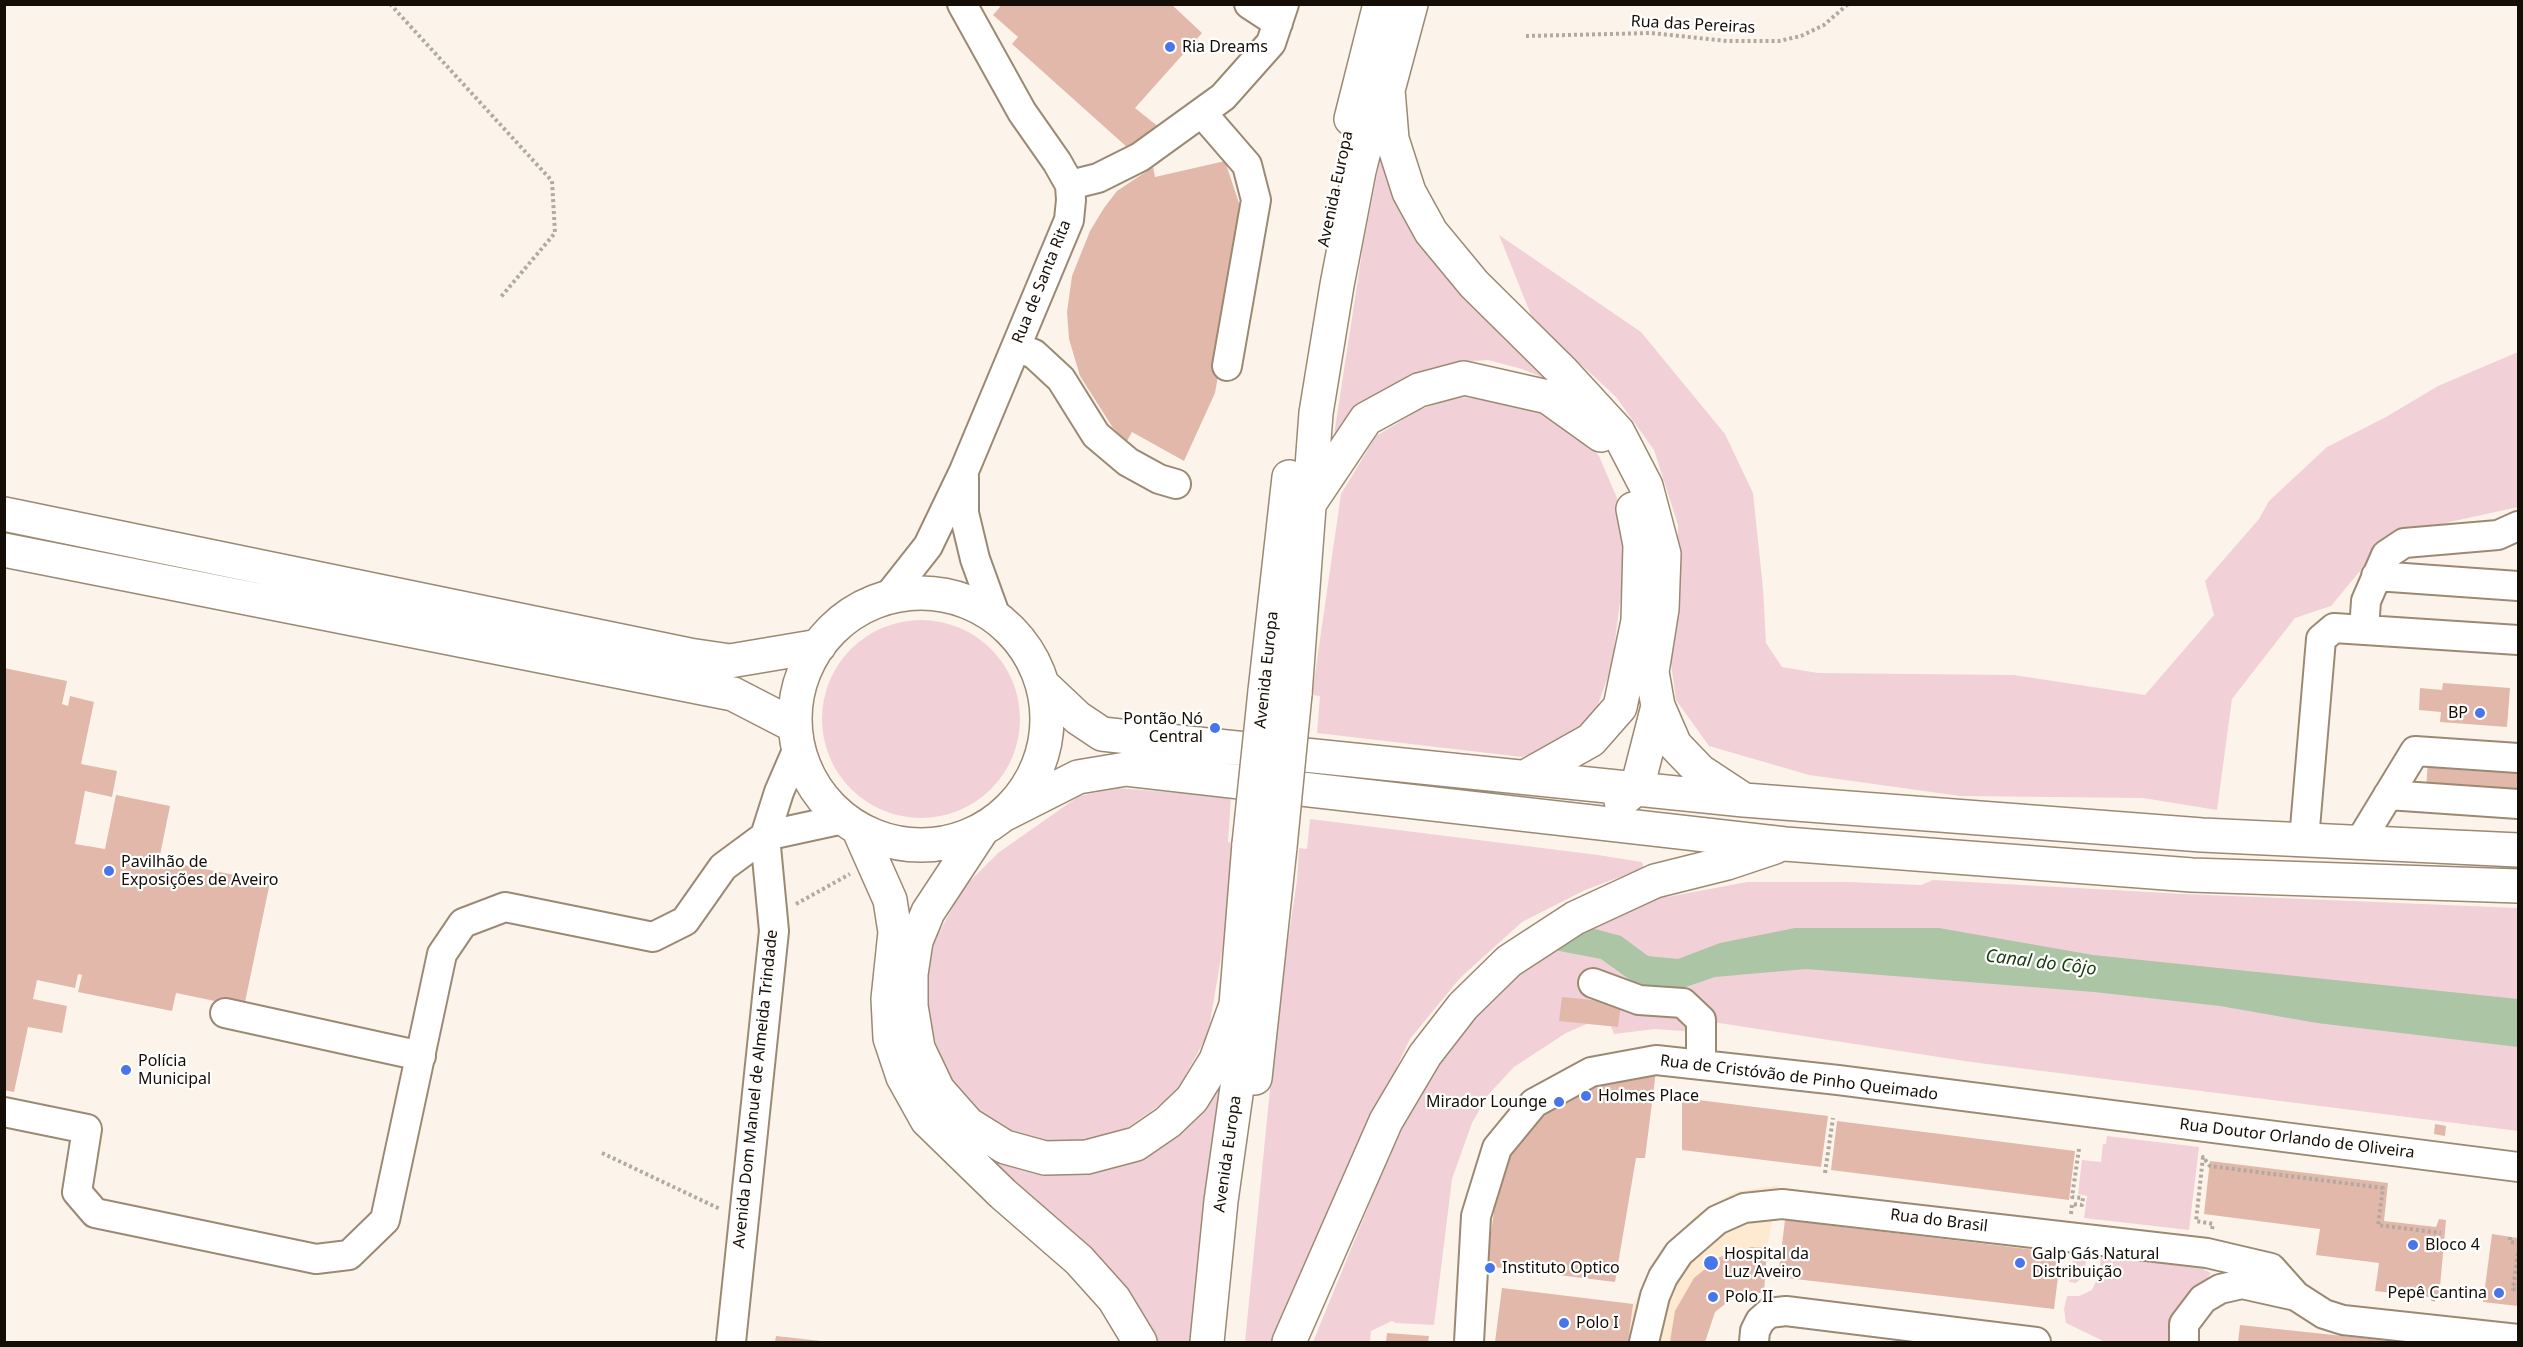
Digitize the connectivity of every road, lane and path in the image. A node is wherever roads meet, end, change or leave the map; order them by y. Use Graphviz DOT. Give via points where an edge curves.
graph roads {
  1 [pos="390,4"];
  2 [pos="962,4"];
  3 [pos="1249,4"];
  4 [pos="1380,4"];
  5 [pos="1401,4"];
  6 [pos="1411,4"];
  7 [pos="1848,4"];
  8 [pos="1278,23"];
  9 [pos="1526,36"];
  10 [pos="1202,112"];
  11 [pos="1070,185"];
  12 [pos="500,298"];
  13 [pos="1016,347"];
  14 [pos="1227,366"];
  15 [pos="964,471"];
  16 [pos="1176,484"];
  17 [pos="1307,507"];
  18 [pos="4,514"];
  19 [pos="2518,526"];
  20 [pos="4,550"];
  21 [pos="2376,576"];
  22 [pos="2518,586"];
  23 [pos="887,598"];
  24 [pos="996,617"];
  25 [pos="2364,630"];
  26 [pos="2518,640"];
  27 [pos="819,646"];
  28 [pos="1043,685"];
  29 [pos="1280,693"];
  30 [pos="1658,706"];
  31 [pos="797,737"];
  32 [pos="2518,758"];
  33 [pos="1527,776"];
  34 [pos="1637,788"];
  35 [pos="2388,795"];
  36 [pos="1744,800"];
  37 [pos="2518,804"];
  38 [pos="1553,818"];
  39 [pos="994,822"];
  40 [pos="850,824"];
  41 [pos="765,836"];
  42 [pos="2304,840"];
  43 [pos="2359,843"];
  44 [pos="1785,844"];
  45 [pos="1265,846"];
  46 [pos="2518,850"];
  47 [pos="858,870"];
  48 [pos="2518,886"];
  49 [pos="788,909"];
  50 [pos="1593,983"];
  51 [pos="1236,1005"];
  52 [pos="225,1013"];
  53 [pos="421,1056"];
  54 [pos="1701,1064"];
  55 [pos="2075,1111"];
  56 [pos="4,1113"];
  57 [pos="1833,1118"];
  58 [pos="2079,1149"];
  59 [pos="602,1153"];
  60 [pos="2518,1167"];
  61 [pos="1825,1173"];
  62 [pos="2072,1203"];
  63 [pos="2197,1216"];
  64 [pos="743,1220"];
  65 [pos="2441,1233"];
  66 [pos="2510,1237"];
  67 [pos="2518,1243"];
  68 [pos="2518,1253"];
  69 [pos="2518,1290"];
  70 [pos="2296,1296"];
  71 [pos="1959,1338"];
  72 [pos="2518,1339"];
  73 [pos="730,1342"];
  74 [pos="1140,1342"];
  75 [pos="1207,1342"];
  76 [pos="1228,1342"];
  77 [pos="1289,1342"];
  78 [pos="1469,1342"];
  79 [pos="1644,1342"];
  80 [pos="1754,1342"];
  81 [pos="2036,1342"];
  82 [pos="2184,1342"];
  1 -- 12 [label="path" via="552,182 555,233"];
  2 -- 11 [label="street" via="1022,112"];
  3 -- 8 [label="street"];
  4 -- 29 [label="main road, Avenida Europa" via="1339,168 1316,293 1281,542"];
  5 -- 17 [label="main road, Avenida Europa" via="1359,171 1337,285 1316,413"];
  6 -- 30 [label="main road" via="1388,90 1392,139 1409,192 1431,232 1474,284 1618,432 1646,486 1664,554 1662,609 1652,672"];
  7 -- 9 [label="path, Rua das Pereiras" via="1824,25 1779,41 1727,41 1651,33"];
  8 -- 10 [label="street" via="1223,97"];
  10 -- 11 [label="street" via="1140,157 1098,178"];
  10 -- 14 [label="street" via="1247,165 1256,200"];
  11 -- 13 [label="street, Rua de Santa Rita" via="1069,220"];
  13 -- 15 [label="street, Rua de Santa Rita"];
  13 -- 16 [label="street" via="1034,354 1061,379 1096,435 1128,462"];
  15 -- 23 [label="street, Rua de Santa Rita" via="928,546"];
  15 -- 24 [label="street, Rua de Santa Rita" via="964,513 975,559"];
  17 -- 29 [label="main road, Avenida Europa"];
  17 -- 33 [label="main road" via="1366,419 1419,390 1464,378 1548,397 1601,435 1628,482 1640,545 1638,621 1620,707 1591,740"];
  18 -- 27 [label="main road" via="689,655 730,661"];
  19 -- 21 [label="street" via="2498,535 2404,543 2386,555"];
  20 -- 31 [label="main road" via="733,694"];
  21 -- 22 [label="street"];
  21 -- 25 [label="street" via="2366,602"];
  23 -- 24 [label="main road" via="915,593 944,595 971,603"];
  23 -- 27 [label="main road" via="861,608"];
  24 -- 28 [label="main road" via="1017,635 1033,659"];
  25 -- 26 [label="street"];
  25 -- 42 [label="street" via="2334,628 2321,639"];
  27 -- 31 [label="main road" via="805,671 797,698"];
  28 -- 33 [label="main road" via="1078,718 1102,734"];
  28 -- 39 [label="main road" via="1048,713 1046,741 1038,768 1024,793"];
  29 -- 45 [label="main road, Avenida Europa, bridge"];
  30 -- 34 [label="main road"];
  30 -- 36 [label="main road" via="1675,745 1700,771"];
  31 -- 40 [label="main road" via="808,776 825,802"];
  31 -- 41 [label="street, Avenida Dom Manuel de Almeida Trindade"];
  32 -- 35 [label="street" via="2415,751"];
  33 -- 34 [label="main road"];
  34 -- 36 [label="main road"];
  34 -- 38 [label="main road" via="1616,805"];
  35 -- 37 [label="street"];
  35 -- 43 [label="street"];
  36 -- 42 [label="main road"];
  38 -- 39 [label="main road" via="1126,770 1078,777"];
  38 -- 44 [label="main road"];
  39 -- 40 [label="main road" via="956,841 928,845 900,844"];
  39 -- 51 [label="main road" via="928,912 916,941 911,974 911,1006 918,1048 938,1090 968,1124 1005,1147 1045,1158 1087,1157 1136,1144 1192,1099 1216,1060"];
  40 -- 41 [label="street"];
  40 -- 74 [label="main road" via="890,900 894,932 888,999 890,1038 903,1077 927,1120 1079,1260 1114,1299"];
  41 -- 53 [label="street" via="723,867 685,921 653,937 506,906 463,923 442,954"];
  41 -- 64 [label="street, Avenida Dom Manuel de Almeida Trindade" via="774,931"];
  42 -- 43 [label="main road"];
  43 -- 46 [label="main road"];
  44 -- 48 [label="main road" via="2192,875"];
  44 -- 77 [label="main road" via="1655,881 1575,918 1509,962 1463,1006 1425,1055 1386,1120"];
  45 -- 51 [label="main road, Avenida Europa"];
  45 -- 76 [label="main road, Avenida Europa"];
  47 -- 49 [label="path"];
  50 -- 54 [label="street" via="1639,1000 1683,1003 1701,1020"];
  51 -- 75 [label="main road, Avenida Europa" via="1239,1073"];
  52 -- 53 [label="street"];
  53 -- 56 [label="street" via="385,1220 350,1255 316,1260 95,1214 77,1192 87,1129"];
  54 -- 55 [label="street, Rua de Cristóvão de Pinho Queimado"];
  54 -- 78 [label="street, Rua de Cristóvão de Pinho Queimado" via="1656,1060 1592,1072 1534,1103 1497,1148 1476,1216"];
  55 -- 60 [label="street, Rua Doutor Orlando de Oliveira"];
  57 -- 61 [label="path"];
  58 -- 62 [label="path" via="2072,1197 2083,1198 2082,1205"];
  59 -- 64 [label="path"];
  63 -- 65 [label="path" via="2203,1157 2210,1166 2383,1188 2378,1225"];
  64 -- 73 [label="street, Avenida Dom Manuel de Almeida Trindade"];
  66 -- 67 [label="path" via="2510,1242"];
  68 -- 69 [label="path" via="2513,1289"];
  70 -- 72 [label="street" via="2324,1314 2343,1320"];
  70 -- 79 [label="street, Rua do Brasil" via="2271,1268 2218,1255 1782,1204 1744,1208 1717,1220 1679,1253 1655,1296"];
  70 -- 82 [label="street" via="2242,1284 2220,1289 2203,1299 2184,1324"];
  71 -- 80 [label="street" via="1786,1311 1769,1313 1760,1321"];
  71 -- 81 [label="street"];
}
